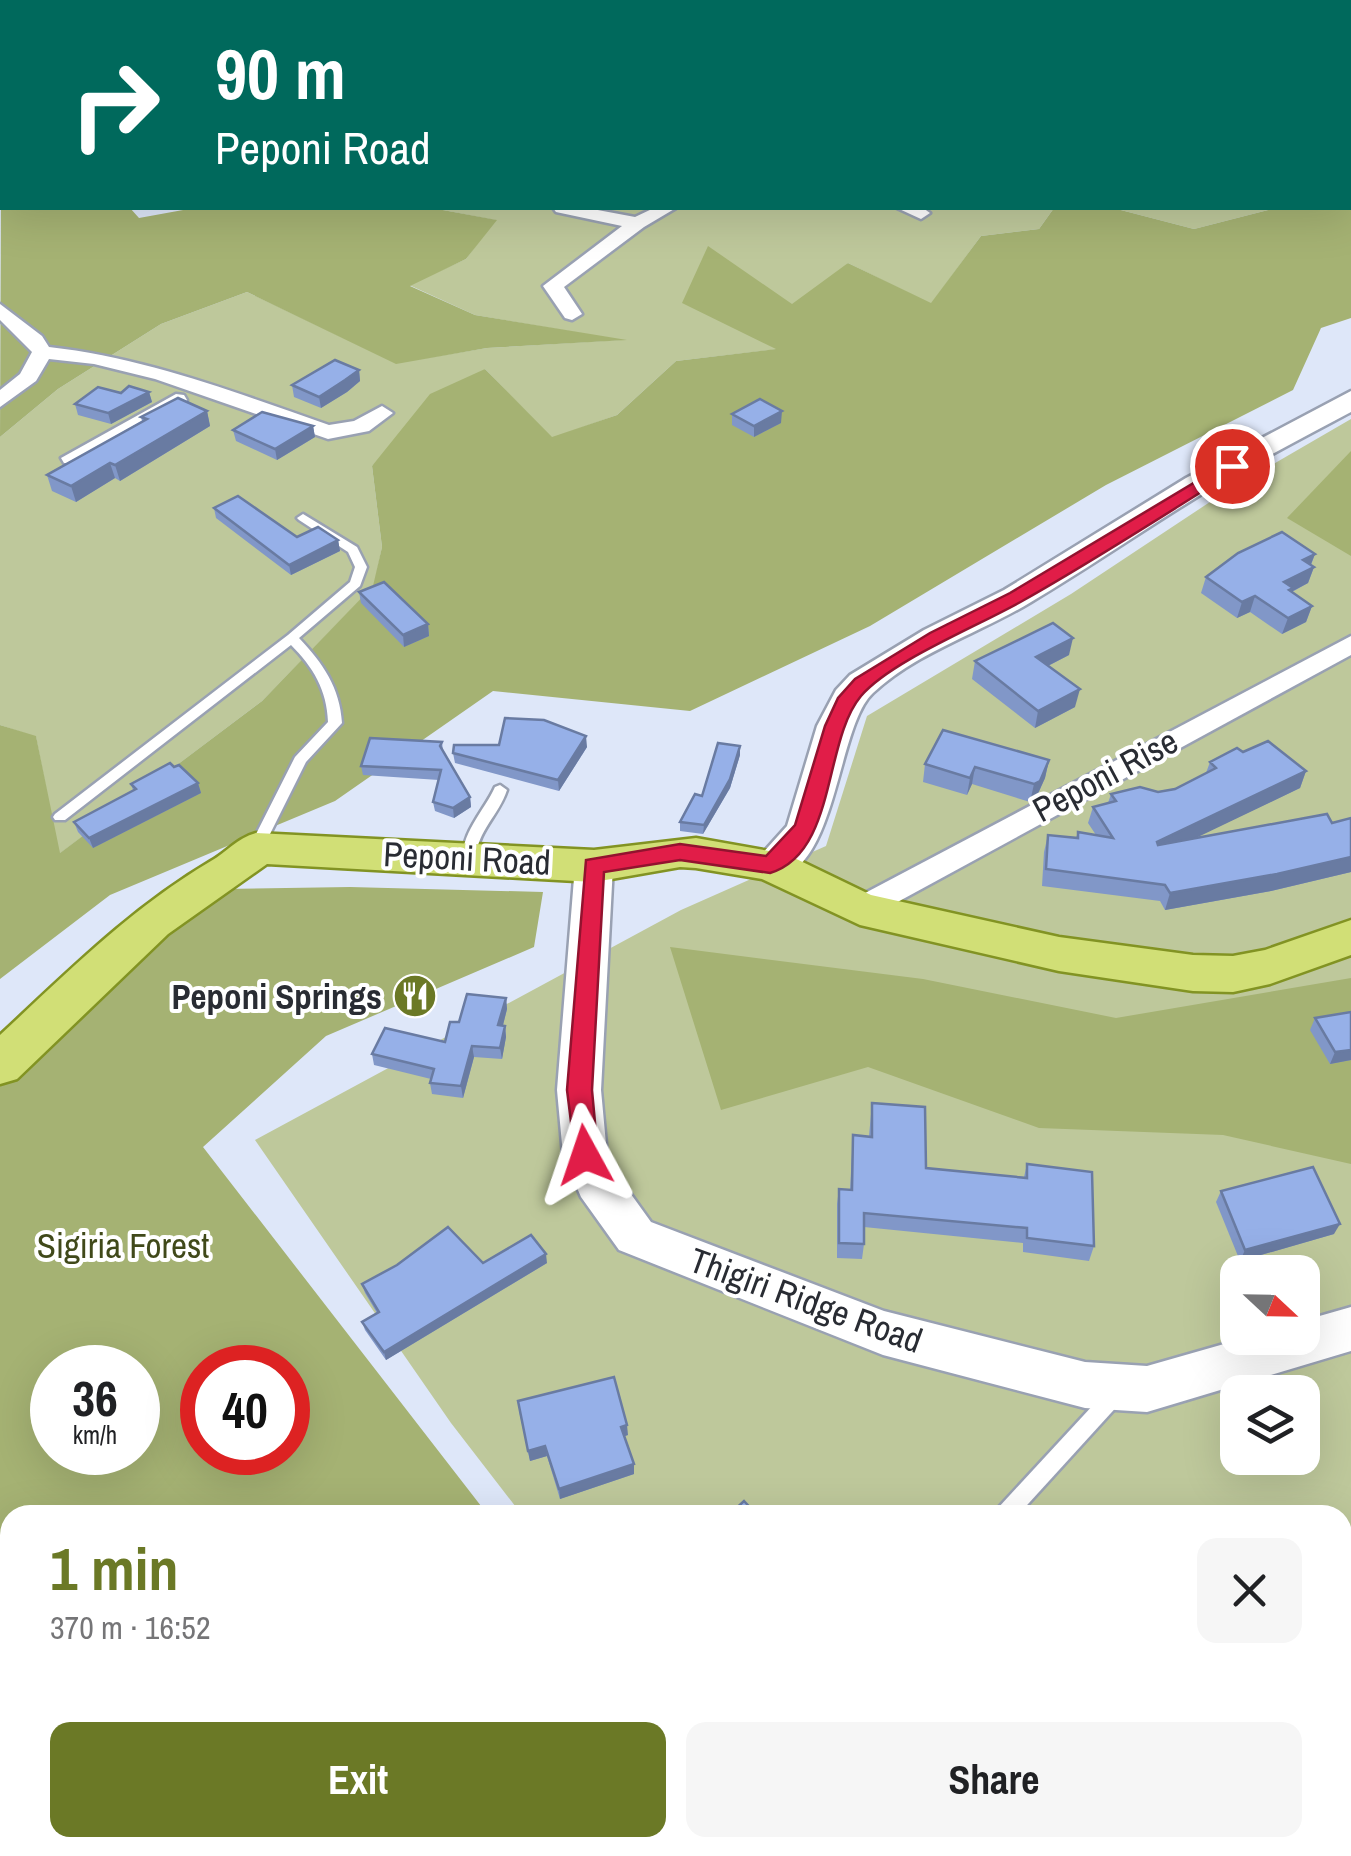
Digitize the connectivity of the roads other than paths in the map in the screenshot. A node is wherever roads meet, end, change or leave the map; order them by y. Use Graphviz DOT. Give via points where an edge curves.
graph roads {
  1 [pos="572,210"];
  2 [pos="663,210"];
  3 [pos="637,223"];
  4 [pos="0,310"];
  5 [pos="572,314"];
  6 [pos="42,352"];
  7 [pos="194,385"];
  8 [pos="1351,400"];
  9 [pos="0,402"];
  10 [pos="382,414"];
  11 [pos="72,458"];
  12 [pos="303,518"];
  13 [pos="292,638"];
  14 [pos="1351,644"];
  15 [pos="500,790"];
  16 [pos="60,817"];
  17 [pos="256,848"];
  18 [pos="469,858"];
  19 [pos="770,865"];
  20 [pos="594,866"];
  21 [pos="860,908"];
  22 [pos="1351,937"];
  23 [pos="0,1065"];
  24 [pos="1351,1329"];
  25 [pos="1120,1390"];
  26 [pos="1013,1505"];
  1 -- 3 [label="street"];
  2 -- 3 [label="street"];
  3 -- 5 [label="street" via="553,286"];
  4 -- 6 [label="street"];
  6 -- 7 [label="street" via="94,358"];
  6 -- 9 [label="street" via="28,378"];
  7 -- 10 [label="street" via="328,432"];
  7 -- 11 [label="street" via="170,406"];
  8 -- 19 [label="street" via="862,683 835,726 806,826"];
  12 -- 13 [label="lane" via="353,550 362,567 356,583"];
  13 -- 16 [label="lane"];
  13 -- 17 [label="lane" via="316,662 336,704 335,724 300,760"];
  14 -- 21 [label="street, Peponi Rise"];
  15 -- 18 [label="lane" via="470,838"];
  17 -- 18 [label="main road, Peponi Road"];
  17 -- 23 [label="main road" via="239,868 192,889 145,928"];
  18 -- 20 [label="main road, Peponi Road"];
  19 -- 20 [label="main road, Peponi Road" via="680,852"];
  19 -- 21 [label="main road, Peponi Road"];
  20 -- 25 [label="street, Thigiri Ridge Road" via="579,1090 585,1155 635,1236 883,1334"];
  21 -- 22 [label="main road, Peponi Road" via="1058,954 1193,973 1270,967"];
  24 -- 25 [label="street, Thigiri Ridge Road" via="1147,1389"];
  25 -- 26 [label="lane"];
}
